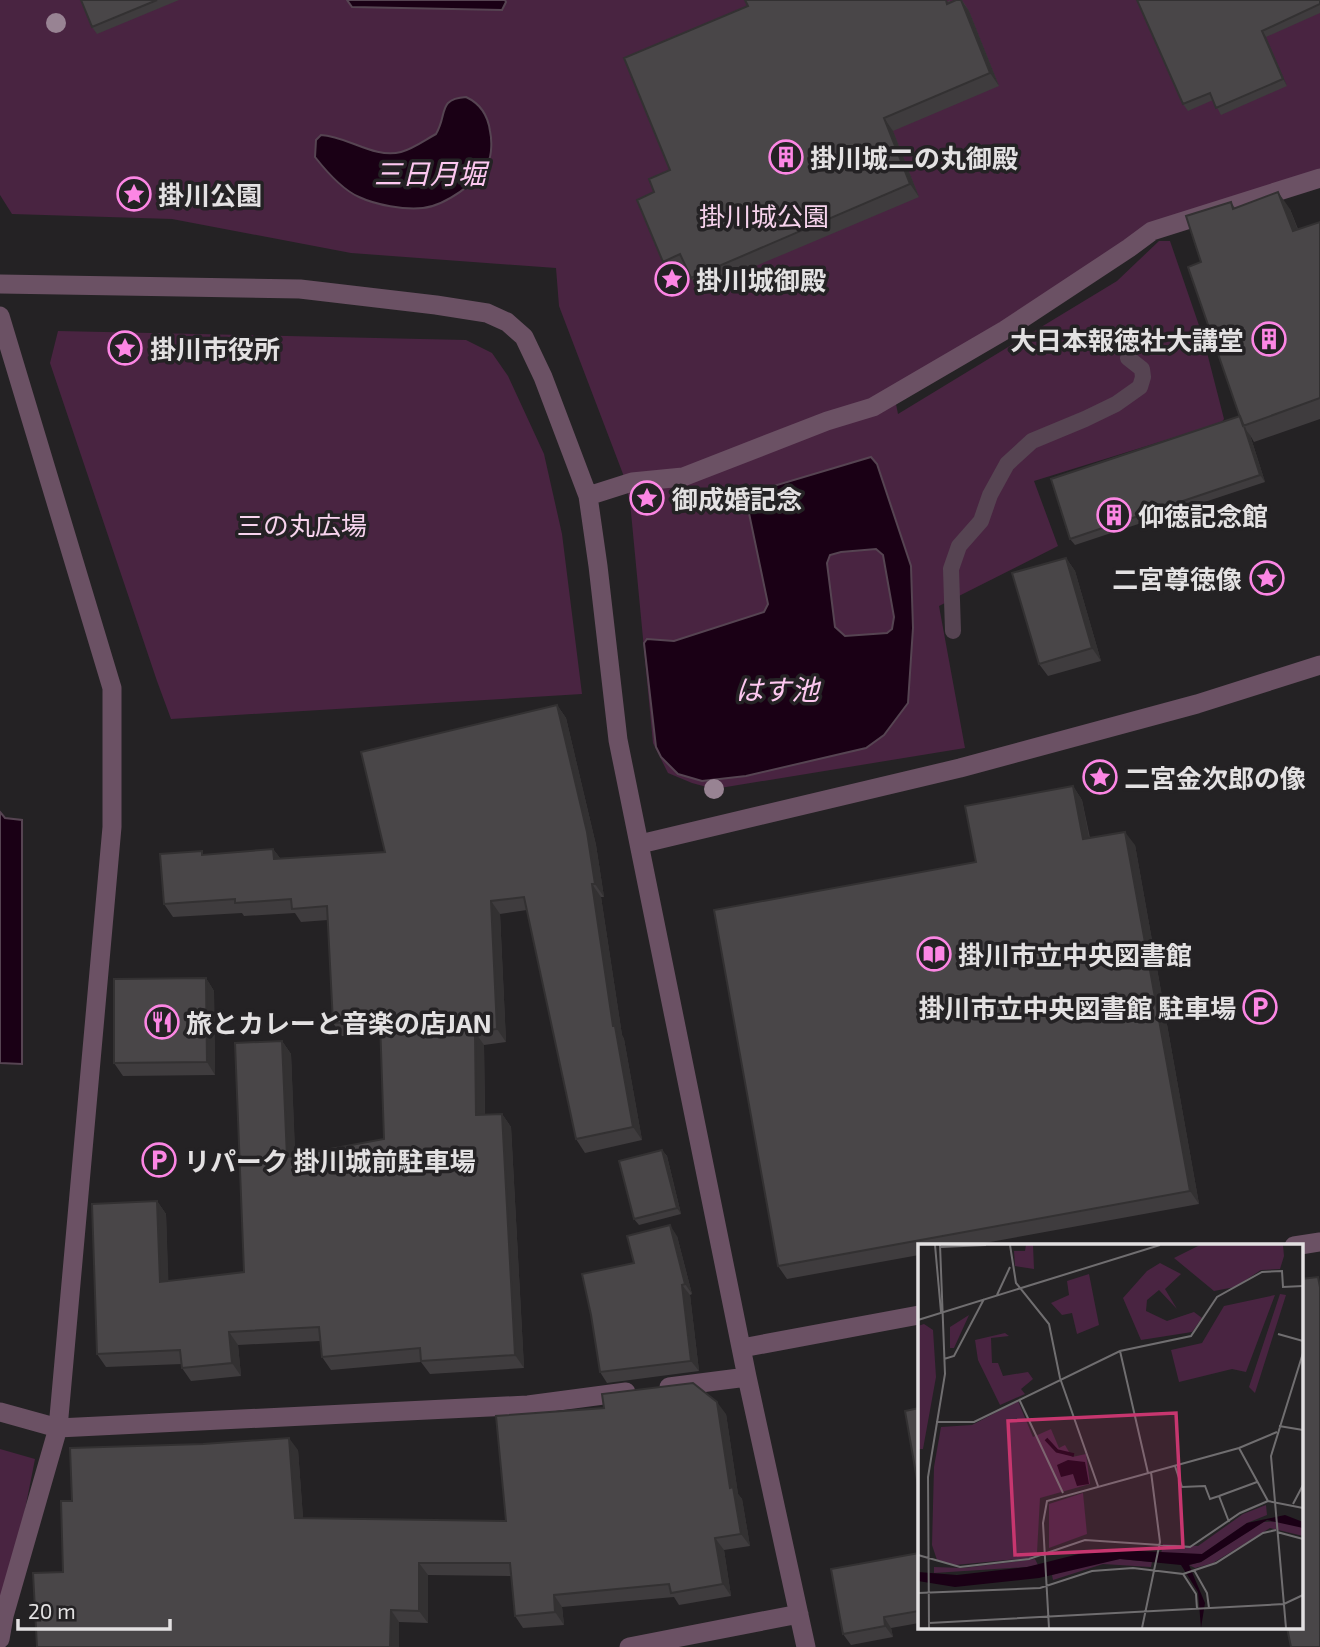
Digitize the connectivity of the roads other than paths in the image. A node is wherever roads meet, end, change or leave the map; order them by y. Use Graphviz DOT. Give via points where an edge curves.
graph roads {
  1 [pos="1320,178"];
  2 [pos="0,284"];
  3 [pos="0,316"];
  4 [pos="588,496"];
  5 [pos="1320,665"];
  6 [pos="640,844"];
  7 [pos="1320,1241"];
  8 [pos="1302,1244"];
  9 [pos="918,1315"];
  10 [pos="742,1348"];
  11 [pos="747,1377"];
  12 [pos="0,1412"];
  13 [pos="58,1427"];
  14 [pos="799,1614"];
  15 [pos="0,1639"];
  16 [pos="629,1647"];
  17 [pos="806,1647"];
  1 -- 4 [label="street" via="1152,230 1005,330 873,407 683,477 632,482"];
  2 -- 4 [label="street" via="300,289 487,313 524,337 544,377"];
  3 -- 13 [label="street" via="113,688 112,827"];
  4 -- 6 [label="street" via="618,740"];
  5 -- 6 [label="street" via="1197,704 960,768"];
  6 -- 10 [label="street"];
  7 -- 8 [label="street"];
  9 -- 10 [label="street"];
  10 -- 11 [label="street"];
  11 -- 13 [label="street" via="528,1405"];
  11 -- 14 [label="street"];
  12 -- 13 [label="street"];
  13 -- 15 [label="street"];
  14 -- 16 [label="street"];
  14 -- 17 [label="street"];
}
